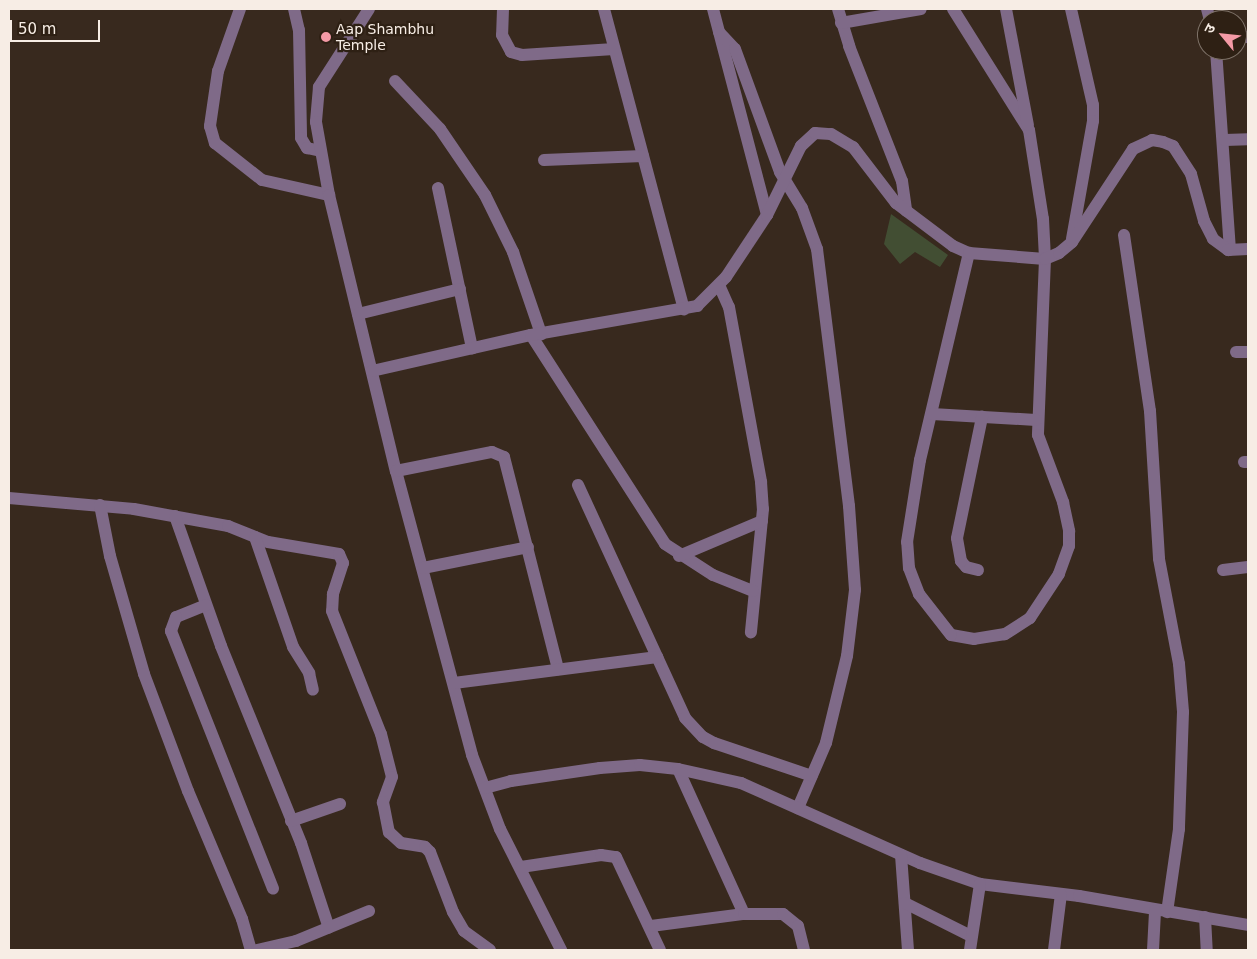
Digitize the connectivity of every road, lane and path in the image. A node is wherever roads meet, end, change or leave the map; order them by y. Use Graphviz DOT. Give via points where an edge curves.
graph roads {
  1 [pos="240,9"];
  2 [pos="294,9"];
  3 [pos="369,9"];
  4 [pos="503,9"];
  5 [pos="604,9"];
  6 [pos="713,9"];
  7 [pos="838,9"];
  8 [pos="921,9"];
  9 [pos="953,9"];
  10 [pos="1006,9"];
  11 [pos="1071,9"];
  12 [pos="841,23"];
  13 [pos="719,32"];
  14 [pos="614,49"];
  15 [pos="1217,60"];
  16 [pos="395,81"];
  17 [pos="1029,130"];
  18 [pos="1248,139"];
  19 [pos="1225,140"];
  20 [pos="321,151"];
  21 [pos="643,156"];
  22 [pos="544,160"];
  23 [pos="786,180"];
  24 [pos="438,188"];
  25 [pos="329,195"];
  26 [pos="906,212"];
  27 [pos="767,215"];
  28 [pos="1124,235"];
  29 [pos="1072,242"];
  30 [pos="1248,249"];
  31 [pos="1230,250"];
  32 [pos="969,253"];
  33 [pos="1045,258"];
  34 [pos="719,286"];
  35 [pos="460,289"];
  36 [pos="684,310"];
  37 [pos="358,314"];
  38 [pos="536,335"];
  39 [pos="472,348"];
  40 [pos="372,371"];
  41 [pos="932,414"];
  42 [pos="982,417"];
  43 [pos="1036,420"];
  44 [pos="396,471"];
  45 [pos="578,485"];
  46 [pos="9,498"];
  47 [pos="100,505"];
  48 [pos="175,516"];
  49 [pos="762,521"];
  50 [pos="255,537"];
  51 [pos="528,547"];
  52 [pos="679,556"];
  53 [pos="1248,567"];
  54 [pos="423,568"];
  55 [pos="978,570"];
  56 [pos="1222,570"];
  57 [pos="753,591"];
  58 [pos="206,605"];
  59 [pos="751,632"];
  60 [pos="657,657"];
  61 [pos="558,669"];
  62 [pos="454,684"];
  63 [pos="313,690"];
  64 [pos="678,769"];
  65 [pos="812,776"];
  66 [pos="485,788"];
  67 [pos="340,804"];
  68 [pos="798,808"];
  69 [pos="291,821"];
  70 [pos="901,855"];
  71 [pos="521,867"];
  72 [pos="980,884"];
  73 [pos="273,888"];
  74 [pos="1061,894"];
  75 [pos="905,903"];
  76 [pos="369,911"];
  77 [pos="1161,911"];
  78 [pos="744,914"];
  79 [pos="1205,917"];
  80 [pos="1248,925"];
  81 [pos="651,926"];
  82 [pos="329,928"];
  83 [pos="971,936"];
  84 [pos="251,950"];
  85 [pos="257,950"];
  86 [pos="490,950"];
  87 [pos="561,950"];
  88 [pos="660,950"];
  89 [pos="804,950"];
  90 [pos="908,950"];
  91 [pos="970,950"];
  92 [pos="1054,950"];
  93 [pos="1153,950"];
  94 [pos="1207,950"];
  1 -- 25 [label="street" via="218,71 210,126 215,143 262,180"];
  2 -- 20 [label="street" via="298,30 301,138 307,148"];
  3 -- 20 [label="street" via="319,87 316,122"];
  4 -- 14 [label="street" via="502,35 511,52 522,55"];
  5 -- 14 [label="street"];
  6 -- 13 [label="street"];
  7 -- 12 [label="street"];
  8 -- 12 [label="street"];
  9 -- 17 [label="street"];
  10 -- 17 [label="street"];
  11 -- 29 [label="street" via="1094,121"];
  12 -- 26 [label="street" via="902,181"];
  13 -- 23 [label="street" via="735,49"];
  13 -- 27 [label="street"];
  14 -- 21 [label="street"];
  15 -- 19 [label="street"];
  16 -- 38 [label="street" via="440,129 485,195 513,252"];
  17 -- 33 [label="street" via="1043,219"];
  18 -- 19 [label="street"];
  19 -- 31 [label="street"];
  20 -- 25 [label="street"];
  21 -- 22 [label="street"];
  21 -- 36 [label="street"];
  23 -- 26 [label="street" via="808,138 815,133 831,134 853,147 889,196"];
  23 -- 27 [label="street"];
  23 -- 65 [label="street" via="802,208 820,265 855,565 853,608 840,696"];
  24 -- 35 [label="street"];
  25 -- 37 [label="street"];
  26 -- 32 [label="street"];
  27 -- 34 [label="street"];
  28 -- 77 [label="street" via="1150,411 1159,559 1179,664 1182,712 1178,829"];
  29 -- 31 [label="street" via="1126,156 1142,142 1152,140 1173,146 1182,158 1191,174 1206,227 1220,246"];
  29 -- 33 [label="street" via="1059,253"];
  30 -- 31 [label="street"];
  32 -- 33 [label="street"];
  32 -- 41 [label="street"];
  33 -- 43 [label="street"];
  34 -- 36 [label="street" via="696,306"];
  34 -- 49 [label="street" via="729,307 755,446 761,482"];
  35 -- 37 [label="street"];
  35 -- 39 [label="street"];
  36 -- 38 [label="street"];
  37 -- 40 [label="street"];
  38 -- 39 [label="street"];
  38 -- 52 [label="street" via="665,544"];
  39 -- 40 [label="street"];
  40 -- 44 [label="street"];
  41 -- 42 [label="street"];
  41 -- 43 [label="street" via="908,525 909,568 919,594 943,628 950,635 967,639 1004,634 1030,618 1053,588 1069,546 1062,502 1042,450"];
  42 -- 43 [label="street"];
  42 -- 55 [label="street" via="958,538 961,561 966,568"];
  44 -- 51 [label="street" via="499,453 506,462"];
  44 -- 54 [label="street"];
  45 -- 60 [label="street"];
  46 -- 47 [label="street"];
  47 -- 48 [label="street"];
  47 -- 84 [label="street" via="110,556 144,674 188,791 242,919"];
  48 -- 50 [label="street" via="228,526"];
  48 -- 58 [label="street"];
  49 -- 52 [label="street"];
  49 -- 57 [label="street"];
  50 -- 63 [label="street" via="293,647 309,673"];
  50 -- 86 [label="street" via="333,551 341,558 343,563 333,594 332,611 380,734 392,777 384,802 390,832 402,843 430,852 464,931"];
  51 -- 54 [label="street"];
  51 -- 61 [label="street"];
  52 -- 57 [label="street"];
  53 -- 56 [label="street"];
  54 -- 62 [label="street"];
  57 -- 59 [label="street"];
  58 -- 69 [label="street"];
  58 -- 73 [label="street" via="176,617 171,631"];
  60 -- 61 [label="street"];
  60 -- 65 [label="street" via="685,718 704,738"];
  61 -- 62 [label="street"];
  62 -- 66 [label="street" via="472,755"];
  64 -- 66 [label="street" via="640,766 600,768"];
  64 -- 68 [label="street" via="741,783"];
  64 -- 78 [label="street"];
  65 -- 68 [label="street"];
  66 -- 71 [label="street" via="500,829"];
  67 -- 69 [label="street"];
  68 -- 70 [label="street"];
  69 -- 82 [label="street"];
  70 -- 72 [label="street"];
  70 -- 75 [label="street"];
  71 -- 81 [label="street" via="601,855 616,857"];
  71 -- 87 [label="street"];
  72 -- 74 [label="street"];
  72 -- 83 [label="street"];
  74 -- 77 [label="street"];
  74 -- 92 [label="street"];
  75 -- 83 [label="street"];
  75 -- 90 [label="street"];
  76 -- 82 [label="street"];
  77 -- 79 [label="street"];
  77 -- 93 [label="street"];
  78 -- 81 [label="street"];
  78 -- 89 [label="street" via="772,913 789,918 798,926"];
  79 -- 80 [label="street"];
  79 -- 94 [label="street"];
  81 -- 88 [label="street"];
  82 -- 85 [label="street" via="296,941"];
  83 -- 91 [label="street"];
}
